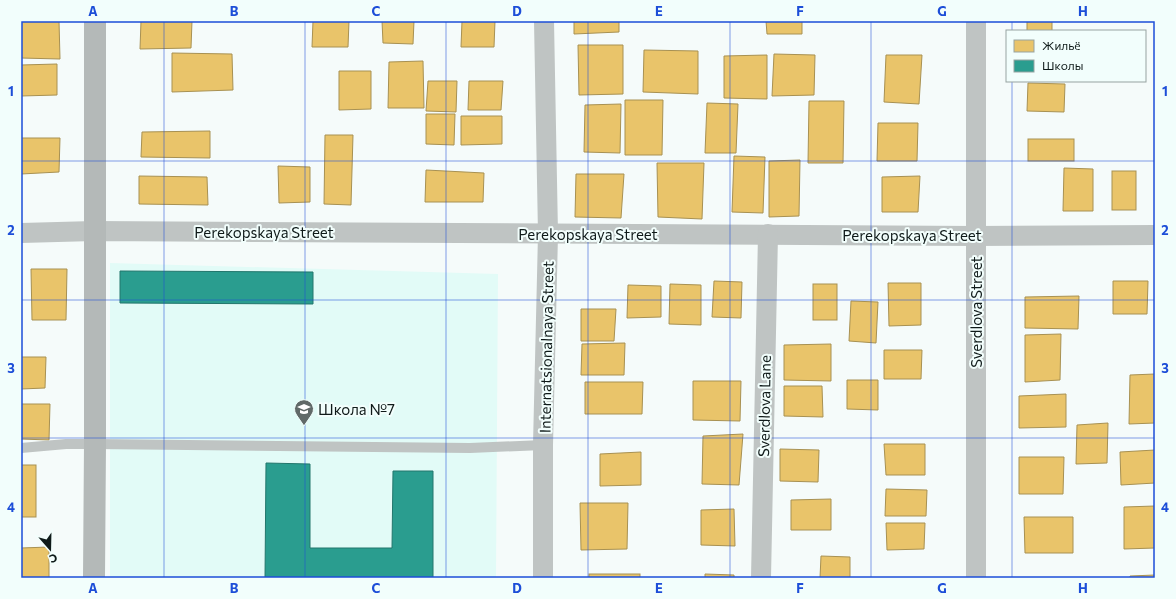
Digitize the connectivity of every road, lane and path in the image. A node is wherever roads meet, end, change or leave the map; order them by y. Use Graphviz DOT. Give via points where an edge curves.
graph roads {
  1 [pos="95,21"];
  2 [pos="544,21"];
  3 [pos="976,21"];
  4 [pos="94,231"];
  5 [pos="21,233"];
  6 [pos="548,234"];
  7 [pos="768,234"];
  8 [pos="1155,234"];
  9 [pos="975,236"];
  10 [pos="95,444"];
  11 [pos="543,445"];
  12 [pos="21,448"];
  13 [pos="94,578"];
  14 [pos="543,578"];
  15 [pos="761,578"];
  16 [pos="976,578"];
  1 -- 4 [label="main road"];
  2 -- 6 [label="street, Internatsionalnaya Street"];
  3 -- 9 [label="street, Sverdlova Street"];
  4 -- 5 [label="street, Perekopskaya Street"];
  4 -- 6 [label="street, Perekopskaya Street"];
  4 -- 10 [label="main road"];
  6 -- 7 [label="street, Perekopskaya Street"];
  6 -- 11 [label="street, Internatsionalnaya Street"];
  7 -- 9 [label="street, Perekopskaya Street"];
  7 -- 15 [label="street, Sverdlova Lane"];
  8 -- 9 [label="street, Perekopskaya Street"];
  9 -- 16 [label="street, Sverdlova Street"];
  10 -- 11 [label="lane" via="470,448"];
  10 -- 12 [label="lane"];
  10 -- 13 [label="main road"];
  11 -- 14 [label="street, Internatsionalnaya Street"];
}
